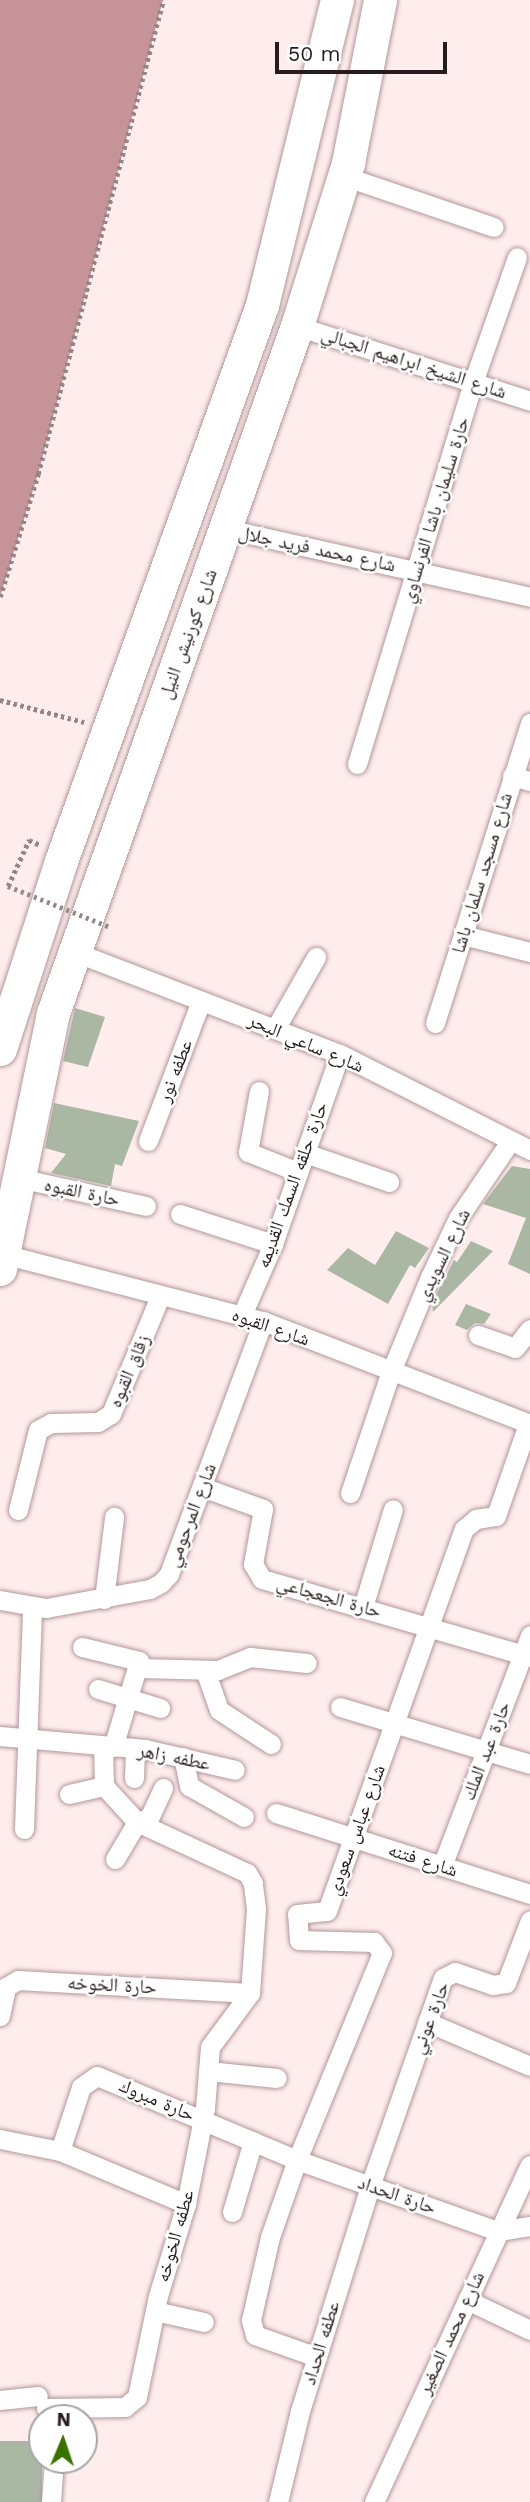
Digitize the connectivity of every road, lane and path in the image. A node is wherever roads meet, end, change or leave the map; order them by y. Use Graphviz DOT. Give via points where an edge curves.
graph roads {
  1 [pos="163,0"];
  2 [pos="337,0"];
  3 [pos="380,0"];
  4 [pos="344,176"];
  5 [pos="494,227"];
  6 [pos="517,257"];
  7 [pos="297,326"];
  8 [pos="474,380"];
  9 [pos="530,401"];
  10 [pos="227,529"];
  11 [pos="418,571"];
  12 [pos="0,597"];
  13 [pos="530,597"];
  14 [pos="0,700"];
  15 [pos="530,723"];
  16 [pos="108,729"];
  17 [pos="357,764"];
  18 [pos="521,778"];
  19 [pos="29,840"];
  20 [pos="110,927"];
  21 [pos="463,935"];
  22 [pos="75,952"];
  23 [pos="530,952"];
  24 [pos="316,957"];
  25 [pos="201,1001"];
  26 [pos="435,1023"];
  27 [pos="275,1029"];
  28 [pos="0,1049"];
  29 [pos="340,1054"];
  30 [pos="259,1091"];
  31 [pos="148,1141"];
  32 [pos="509,1143"];
  33 [pos="530,1150"];
  34 [pos="302,1162"];
  35 [pos="19,1178"];
  36 [pos="389,1182"];
  37 [pos="146,1206"];
  38 [pos="180,1214"];
  39 [pos="273,1244"];
  40 [pos="2,1262"];
  41 [pos="160,1296"];
  42 [pos="242,1315"];
  43 [pos="263,1321"];
  44 [pos="530,1329"];
  45 [pos="478,1335"];
  46 [pos="390,1374"];
  47 [pos="529,1424"];
  48 [pos="202,1487"];
  49 [pos="350,1493"];
  50 [pos="393,1509"];
  51 [pos="18,1510"];
  52 [pos="114,1517"];
  53 [pos="104,1598"];
  54 [pos="0,1600"];
  55 [pos="363,1607"];
  56 [pos="32,1608"];
  57 [pos="428,1625"];
  58 [pos="530,1635"];
  59 [pos="82,1647"];
  60 [pos="526,1656"];
  61 [pos="307,1663"];
  62 [pos="139,1668"];
  63 [pos="205,1670"];
  64 [pos="98,1689"];
  65 [pos="129,1698"];
  66 [pos="340,1707"];
  67 [pos="160,1708"];
  68 [pos="393,1723"];
  69 [pos="0,1736"];
  70 [pos="28,1741"];
  71 [pos="271,1744"];
  72 [pos="108,1747"];
  73 [pos="135,1749"];
  74 [pos="486,1751"];
  75 [pos="183,1758"];
  76 [pos="530,1763"];
  77 [pos="235,1770"];
  78 [pos="134,1777"];
  79 [pos="104,1786"];
  80 [pos="163,1788"];
  81 [pos="69,1794"];
  82 [pos="276,1813"];
  83 [pos="244,1817"];
  84 [pos="138,1822"];
  85 [pos="24,1829"];
  86 [pos="354,1838"];
  87 [pos="115,1859"];
  88 [pos="442,1866"];
  89 [pos="530,1894"];
  90 [pos="530,1920"];
  91 [pos="250,1993"];
  92 [pos="0,2015"];
  93 [pos="427,2022"];
  94 [pos="530,2066"];
  95 [pos="208,2071"];
  96 [pos="277,2078"];
  97 [pos="203,2120"];
  98 [pos="0,2140"];
  99 [pos="253,2141"];
  100 [pos="60,2151"];
  101 [pos="297,2161"];
  102 [pos="530,2165"];
  103 [pos="370,2186"];
  104 [pos="186,2204"];
  105 [pos="232,2212"];
  106 [pos="530,2226"];
  107 [pos="498,2231"];
  108 [pos="467,2300"];
  109 [pos="155,2311"];
  110 [pos="205,2322"];
  111 [pos="530,2330"];
  112 [pos="317,2357"];
  113 [pos="0,2400"];
  114 [pos="53,2474"];
  115 [pos="51,2502"];
  116 [pos="278,2502"];
  117 [pos="374,2502"];
  1 -- 12 [label="path" via="38,474"];
  2 -- 16 [label="highway" via="262,304"];
  3 -- 4 [label="highway, شارع كورنيش النيل"];
  4 -- 5 [label="street"];
  4 -- 7 [label="highway, شارع كورنيش النيل"];
  6 -- 8 [label="street, حارة سليمان باشا الفرنساوي"];
  7 -- 8 [label="street, شارع الشيخ ابراهيم الجبالي"];
  7 -- 10 [label="highway, شارع كورنيش النيل"];
  8 -- 9 [label="street, شارع الشيخ ابراهيم الجبالي"];
  8 -- 11 [label="street, حارة سليمان باشا الفرنساوي"];
  10 -- 11 [label="street, شارع محمد فريد جلال"];
  10 -- 22 [label="highway, شارع كورنيش النيل"];
  11 -- 13 [label="street, شارع محمد فريد جلال"];
  11 -- 17 [label="street, حارة سليمان باشا الفرنساوي"];
  14 -- 16 [label="path"];
  15 -- 18 [label="street, شارع مسجد سلمان باشا"];
  16 -- 28 [label="highway"];
  18 -- 21 [label="street, شارع مسجد سلمان باشا"];
  19 -- 20 [label="path, bridge" via="8,886"];
  21 -- 23 [label="street"];
  21 -- 26 [label="street, شارع مسجد سلمان باشا"];
  22 -- 25 [label="street, شارع ساعي البحر"];
  22 -- 35 [label="highway, شارع كورنيش النيل" via="53,1013"];
  24 -- 27 [label="street"];
  25 -- 27 [label="street, شارع ساعي البحر"];
  25 -- 31 [label="street, عطفه نور"];
  27 -- 29 [label="street, شارع ساعي البحر"];
  29 -- 32 [label="street, شارع ساعي البحر"];
  29 -- 34 [label="street, حارة حلقه السمك القديمه"];
  30 -- 34 [label="street" via="248,1152"];
  32 -- 33 [label="street, شارع ساعي البحر"];
  32 -- 46 [label="street, شارع السويدي" via="458,1218"];
  34 -- 36 [label="street"];
  34 -- 39 [label="street, حارة حلقه السمك القديمه"];
  35 -- 37 [label="street, حارة القبوه"];
  35 -- 40 [label="highway, شارع كورنيش النيل"];
  38 -- 39 [label="street"];
  39 -- 42 [label="street, حارة حلقه السمك القديمه"];
  40 -- 41 [label="street, شارع القبوه"];
  41 -- 42 [label="street, شارع القبوه"];
  41 -- 51 [label="street, زقاق القبوه" via="111,1414 98,1422 51,1423 38,1430"];
  42 -- 43 [label="street, شارع القبوه"];
  43 -- 46 [label="street, شارع القبوه"];
  43 -- 48 [label="street, شارع المرحومي"];
  44 -- 45 [label="street" via="515,1348"];
  46 -- 47 [label="street, شارع القبوه"];
  46 -- 49 [label="street, شارع السويدي"];
  47 -- 57 [label="street, شارع عباس سعودي" via="499,1511 493,1518 468,1523"];
  48 -- 53 [label="street, شارع المرحومي" via="162,1583"];
  48 -- 55 [label="street, حارة الجعجاعي" via="263,1509 253,1564 262,1579"];
  50 -- 55 [label="street"];
  52 -- 53 [label="street"];
  53 -- 56 [label="street, شارع المرحومي"];
  54 -- 56 [label="street, شارع المرحومي"];
  55 -- 57 [label="street, حارة الجعجاعي"];
  56 -- 70 [label="street"];
  57 -- 60 [label="street, حارة الجعجاعي"];
  57 -- 68 [label="street, شارع عباس سعودي"];
  58 -- 60 [label="street, حارة عبد الملك"];
  59 -- 62 [label="street" via="136,1657"];
  60 -- 74 [label="street, حارة عبد الملك"];
  61 -- 63 [label="street" via="250,1657 218,1670"];
  62 -- 63 [label="street"];
  62 -- 65 [label="street"];
  63 -- 71 [label="street" via="219,1710"];
  64 -- 65 [label="street"];
  65 -- 67 [label="street"];
  65 -- 72 [label="street"];
  66 -- 68 [label="street"];
  68 -- 74 [label="street"];
  68 -- 86 [label="street, شارع عباس سعودي"];
  69 -- 70 [label="street"];
  70 -- 72 [label="street"];
  70 -- 85 [label="street"];
  72 -- 73 [label="street, عطفه زاهر"];
  72 -- 79 [label="street"];
  73 -- 75 [label="street, عطفه زاهر"];
  73 -- 78 [label="street"];
  74 -- 76 [label="street"];
  74 -- 88 [label="street, حارة عبد الملك"];
  75 -- 77 [label="street, عطفه زاهر"];
  75 -- 83 [label="street" via="189,1786"];
  79 -- 81 [label="street"];
  79 -- 84 [label="street"];
  80 -- 84 [label="street" via="150,1816"];
  82 -- 86 [label="street, شارع فتنه"];
  84 -- 87 [label="street"];
  84 -- 91 [label="street" via="247,1874 253,1883 256,1909"];
  86 -- 88 [label="street, شارع فتنه"];
  86 -- 101 [label="street, شارع عباس سعودي" via="327,1911 299,1912 297,1938 374,1942 382,1953"];
  88 -- 89 [label="street, شارع فتنه"];
  90 -- 93 [label="street, حارة عوني" via="506,1983 497,1986 450,1972"];
  91 -- 92 [label="street, حارة الخوخه" via="18,1980 6,1987"];
  91 -- 95 [label="street, عطفه الخوخه" via="239,2013 213,2040"];
  93 -- 94 [label="street"];
  93 -- 103 [label="street, حارة عوني"];
  95 -- 96 [label="street"];
  95 -- 97 [label="street, عطفه الخوخه"];
  97 -- 99 [label="street, حارة مبروك"];
  97 -- 100 [label="street, حارة مبروك" via="103,2078 90,2077 81,2087"];
  97 -- 104 [label="street, عطفه الخوخه"];
  98 -- 100 [label="street"];
  99 -- 101 [label="street, حارة مبروك"];
  99 -- 105 [label="street"];
  100 -- 104 [label="street"];
  101 -- 103 [label="street, حارة الحداد"];
  101 -- 112 [label="street, شارع عباس سعودي" via="270,2237 250,2328 255,2335"];
  102 -- 107 [label="street, شارع محمد الصغير"];
  103 -- 107 [label="street, حارة الحداد"];
  103 -- 112 [label="street, عطفه الحداد"];
  104 -- 109 [label="street, عطفه الخوخه"];
  106 -- 107 [label="street"];
  107 -- 108 [label="street, شارع محمد الصغير"];
  108 -- 111 [label="street"];
  108 -- 117 [label="street, شارع محمد الصغير"];
  109 -- 110 [label="street"];
  109 -- 113 [label="street, عطفه الخوخه" via="137,2397 130,2405"];
  112 -- 116 [label="street, عطفه الحداد"];
  114 -- 115 [label="street"];
}
